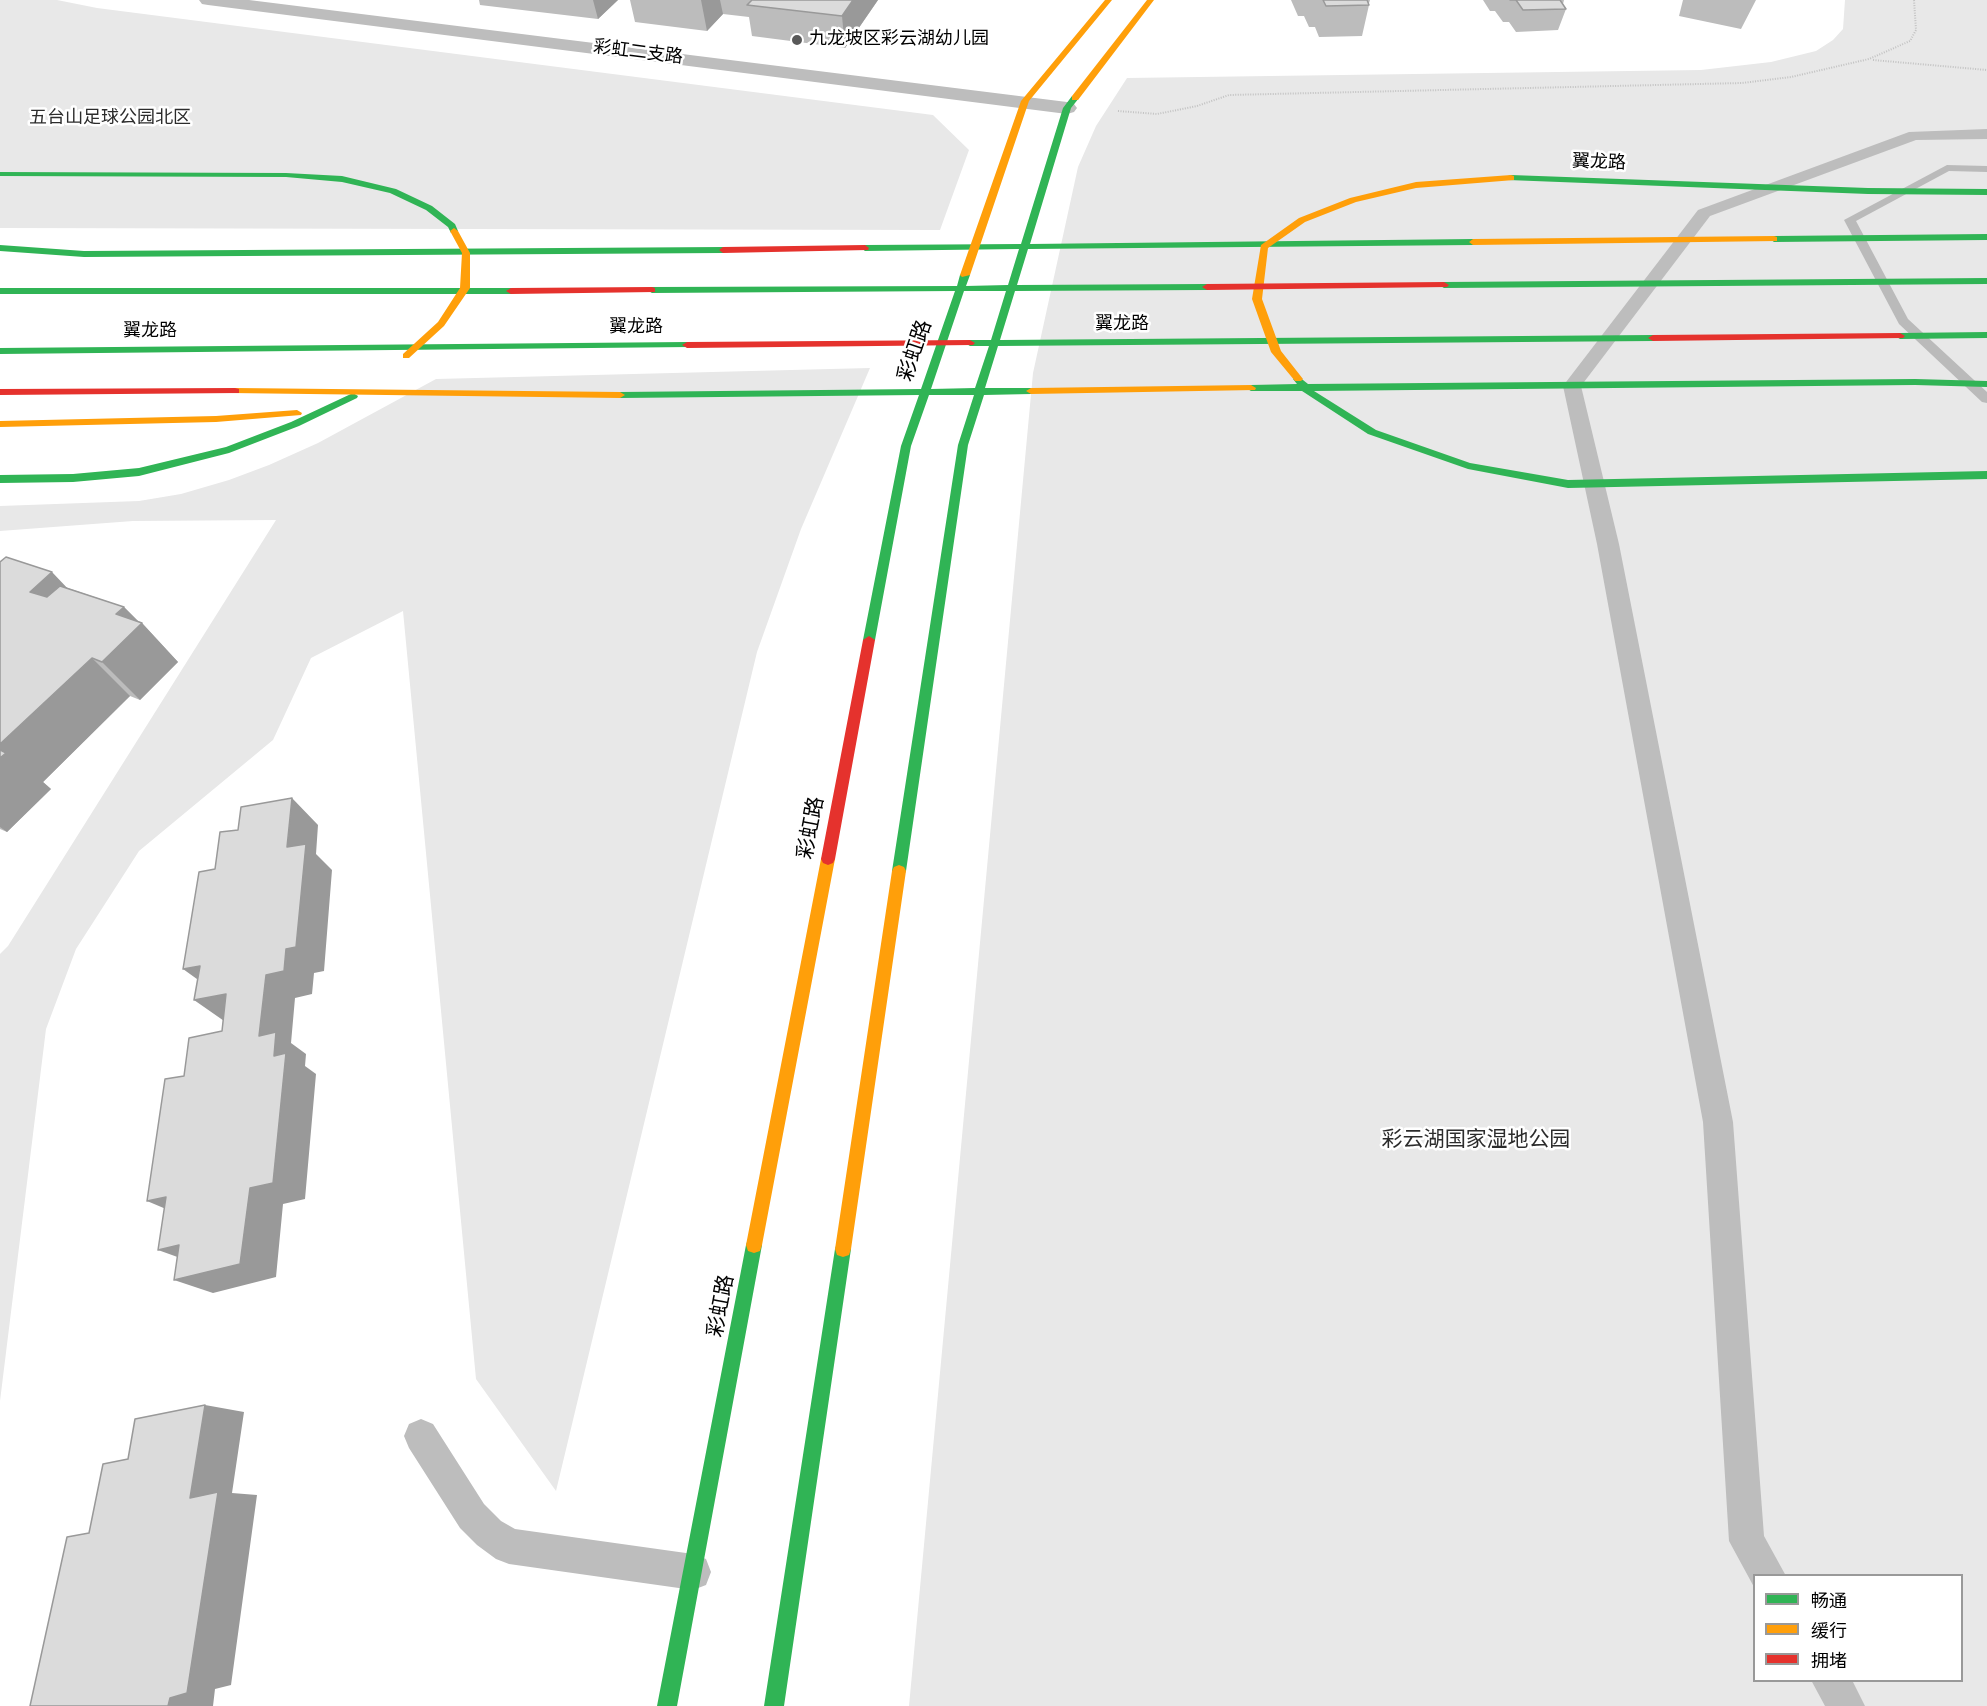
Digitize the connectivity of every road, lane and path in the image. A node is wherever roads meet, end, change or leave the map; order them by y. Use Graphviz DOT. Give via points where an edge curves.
graph roads {
  1 [pos="208,0"];
  2 [pos="1109,0"];
  3 [pos="1151,0"];
  4 [pos="1914,0"];
  5 [pos="1869,59"];
  6 [pos="1987,70"];
  7 [pos="1025,100"];
  8 [pos="1067,108"];
  9 [pos="1987,134"];
  10 [pos="0,174"];
  11 [pos="1987,192"];
  12 [pos="1987,237"];
  13 [pos="0,248"];
  14 [pos="1987,281"];
  15 [pos="0,291"];
  16 [pos="1987,335"];
  17 [pos="1886,338"];
  18 [pos="1987,343"];
  19 [pos="0,351"];
  20 [pos="392,368"];
  21 [pos="374,381"];
  22 [pos="1987,384"];
  23 [pos="0,392"];
  24 [pos="568,395"];
  25 [pos="392,407"];
  26 [pos="357,409"];
  27 [pos="0,424"];
  28 [pos="1987,476"];
  29 [pos="0,479"];
  30 [pos="422,1436"];
  31 [pos="693,1572"];
  32 [pos="1767,1574"];
  33 [pos="1831,1682"];
  34 [pos="668,1706"];
  35 [pos="774,1706"];
  36 [pos="1845,1706"];
  1 -- 7 [label="street, 彩虹二支路"];
  2 -- 7 [label="main road, 彩虹路"];
  3 -- 8 [label="main road"];
  4 -- 5 [label="path" via="1916,30 1910,41"];
  5 -- 6 [label="path"];
  5 -- 8 [label="path" via="1742,83 1229,95 1157,114"];
  7 -- 8 [label="street, 彩虹二支路"];
  7 -- 31 [label="main road, 彩虹路" via="906,446"];
  8 -- 35 [label="main road" via="963,445"];
  9 -- 32 [label="lane" via="1914,135 1704,213 1572,386 1608,544 1718,1122 1748,1541"];
  10 -- 20 [label="main road" via="286,175 342,179 393,191 429,208 452,226 466,253 465,288 441,324"];
  11 -- 28 [label="main road, 翼龙路" via="1515,178 1416,185 1353,200 1302,220 1264,247 1257,299 1276,352 1308,391 1372,432 1468,466 1568,484"];
  12 -- 13 [label="main road" via="315,254 84,254"];
  14 -- 15 [label="main road, 翼龙路" via="291,293"];
  16 -- 17 [label="main road, 翼龙路"];
  17 -- 18 [label="main road"];
  17 -- 19 [label="main road, 翼龙路"];
  21 -- 29 [label="main road" via="295,424 229,450 139,472"];
  22 -- 24 [label="main road"];
  23 -- 24 [label="main road"];
  24 -- 25 [label="main road"];
  26 -- 27 [label="main road" via="216,419"];
  30 -- 31 [label="lane" via="472,1515 509,1546"];
  31 -- 34 [label="main road, 彩虹路"];
  33 -- 36 [label="lane"];
}
